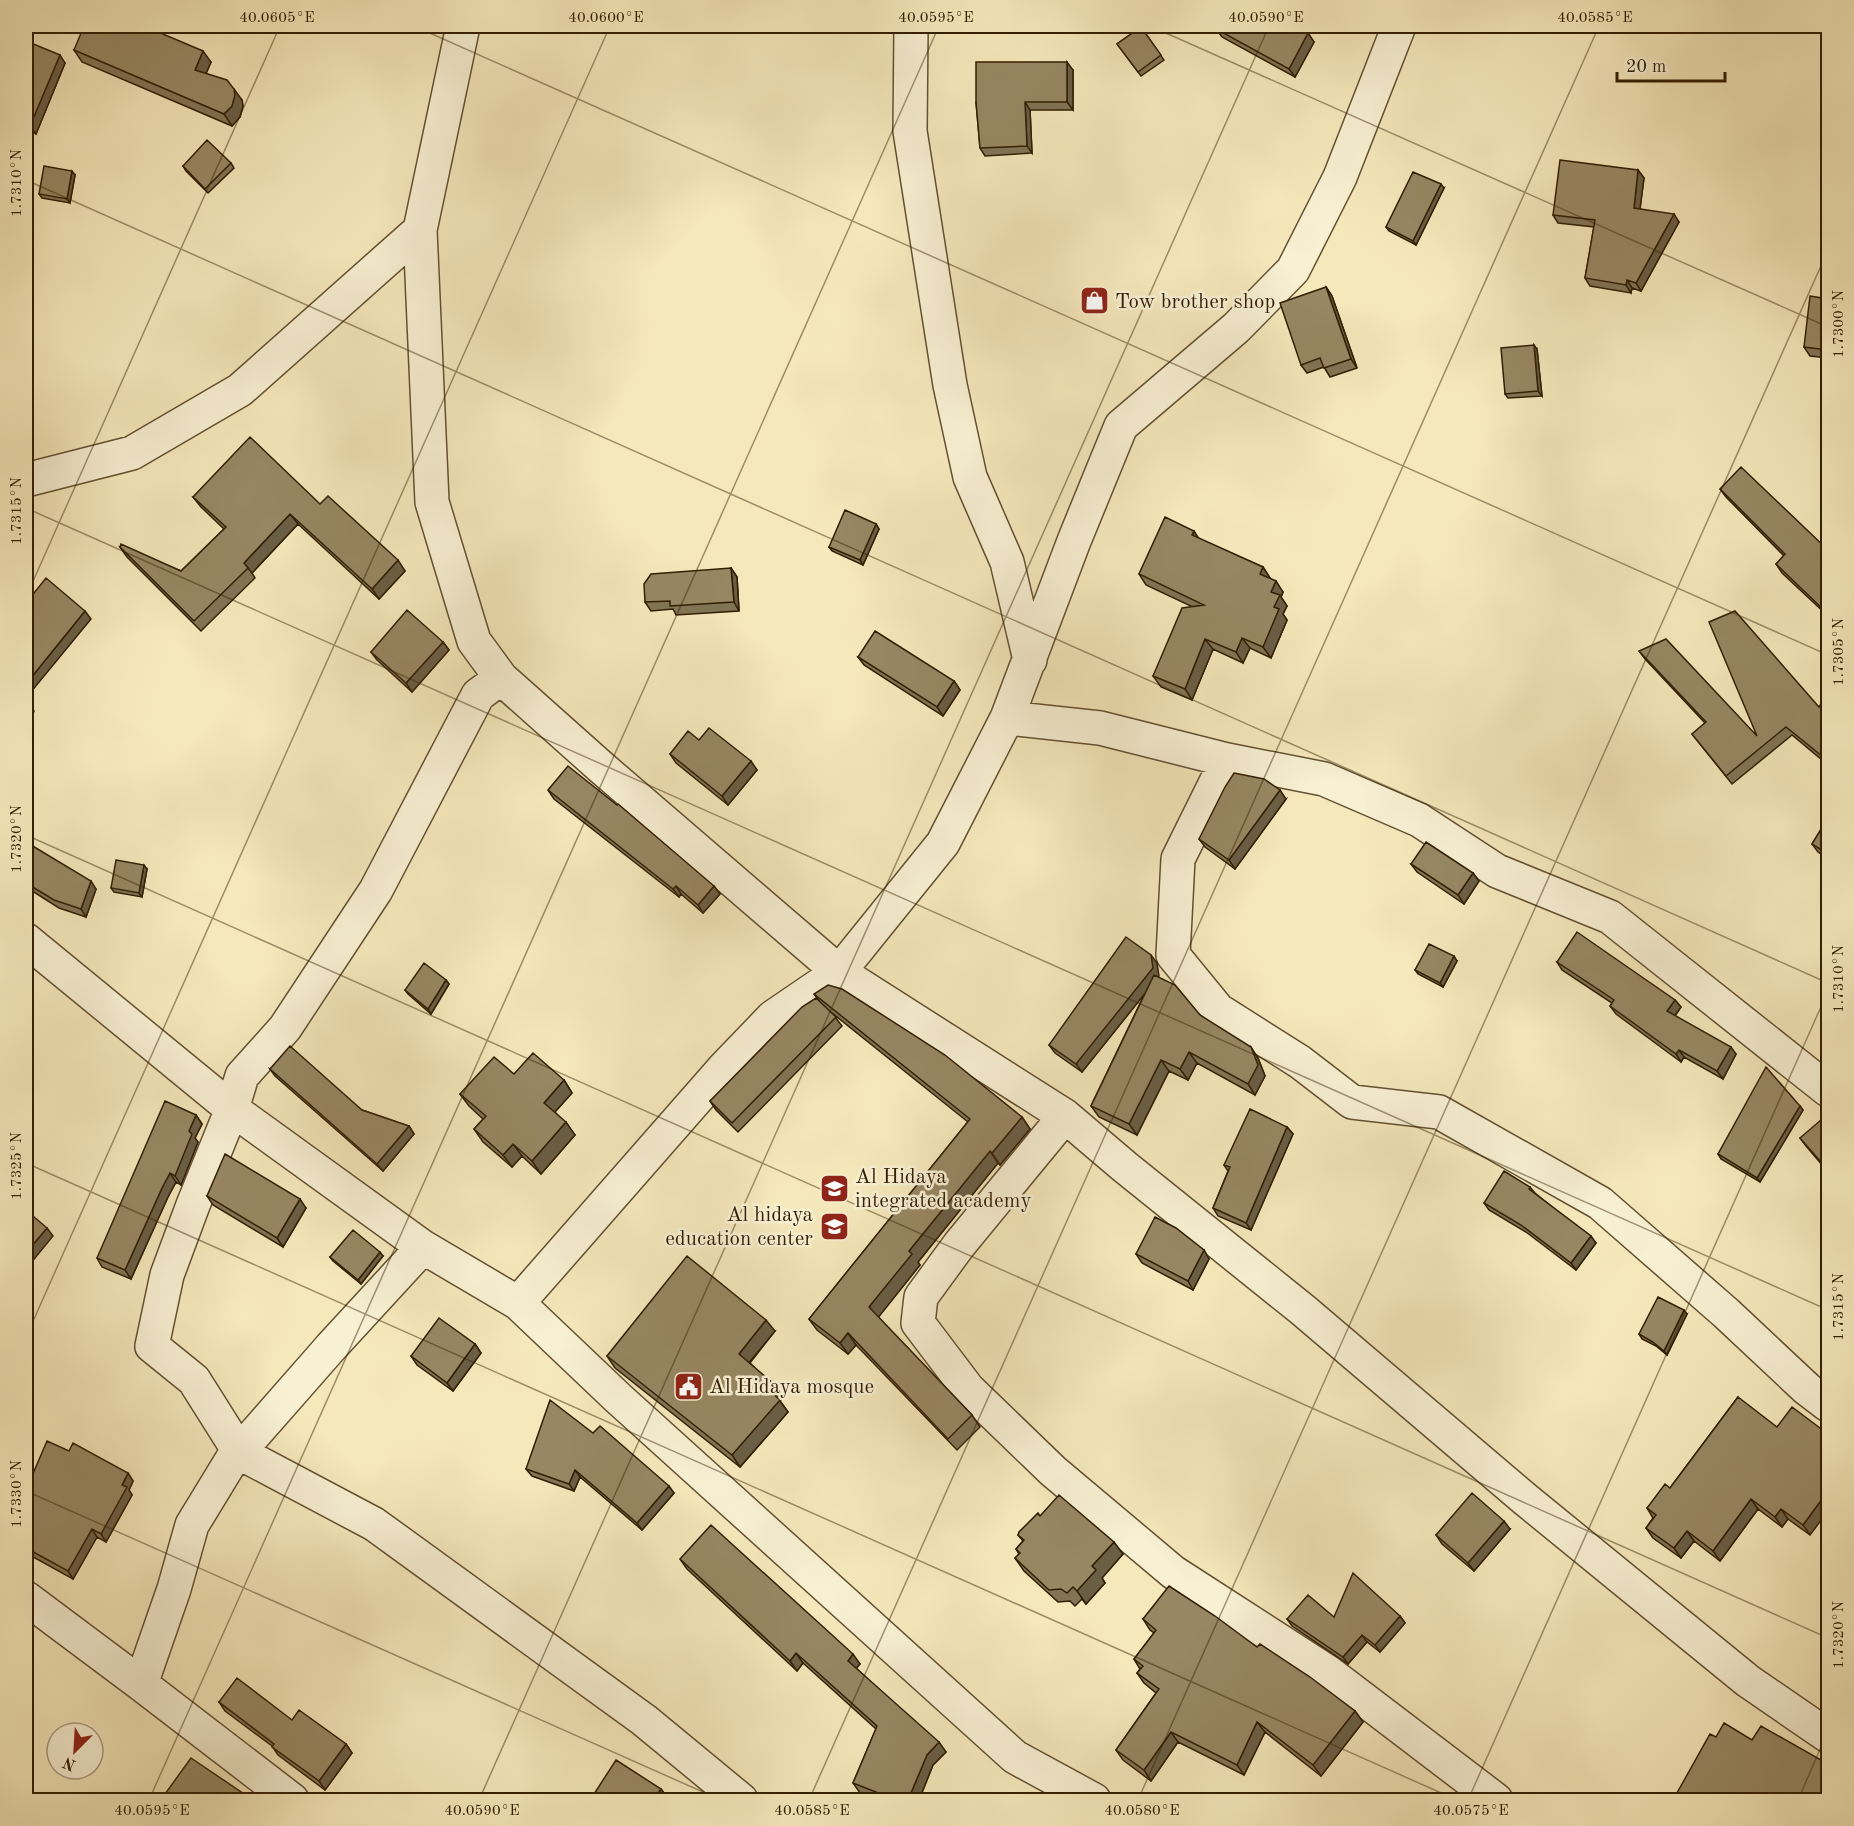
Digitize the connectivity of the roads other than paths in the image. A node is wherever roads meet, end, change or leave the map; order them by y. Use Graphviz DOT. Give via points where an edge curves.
graph roads {
  1 [pos="463,26"];
  2 [pos="911,26"];
  3 [pos="1399,26"];
  4 [pos="420,230"];
  5 [pos="26,480"];
  6 [pos="1029,660"];
  7 [pos="501,678"];
  8 [pos="1008,718"];
  9 [pos="1227,760"];
  10 [pos="26,940"];
  11 [pos="839,972"];
  12 [pos="1828,1090"];
  13 [pos="232,1109"];
  14 [pos="1065,1116"];
  15 [pos="423,1247"];
  16 [pos="518,1303"];
  17 [pos="1828,1405"];
  18 [pos="240,1453"];
  19 [pos="26,1598"];
  20 [pos="141,1684"];
  21 [pos="1828,1736"];
  22 [pos="292,1800"];
  23 [pos="741,1800"];
  24 [pos="1094,1800"];
  25 [pos="1496,1800"];
  1 -- 4 [label="street"];
  2 -- 6 [label="street" via="910,131 950,385 970,477 1006,562"];
  3 -- 6 [label="street" via="1340,177 1293,270 1236,328 1121,426"];
  4 -- 5 [label="street" via="240,390 132,453"];
  4 -- 7 [label="street" via="432,502 474,641"];
  6 -- 8 [label="street"];
  7 -- 11 [label="street"];
  7 -- 13 [label="street" via="478,695 376,890 285,1028 242,1076"];
  8 -- 9 [label="street" via="1100,728"];
  8 -- 11 [label="street" via="943,843"];
  9 -- 12 [label="street" via="1324,779 1419,820 1497,871 1610,917"];
  9 -- 17 [label="street" via="1178,859 1173,955 1218,1010 1300,1062 1352,1102 1439,1112 1600,1203"];
  10 -- 13 [label="street"];
  11 -- 14 [label="street"];
  11 -- 16 [label="street" via="773,1017 723,1068"];
  13 -- 15 [label="street"];
  13 -- 18 [label="street" via="167,1275 152,1346 194,1380"];
  14 -- 21 [label="street" via="1739,1673"];
  14 -- 25 [label="street" via="921,1297 918,1323 976,1397 1053,1471 1173,1572 1328,1672"];
  15 -- 16 [label="street"];
  15 -- 18 [label="street"];
  16 -- 24 [label="street" via="1015,1757"];
  18 -- 20 [label="street" via="231,1461 192,1525"];
  18 -- 23 [label="street" via="374,1524 644,1720"];
  19 -- 20 [label="street"];
  20 -- 22 [label="street"];
}
